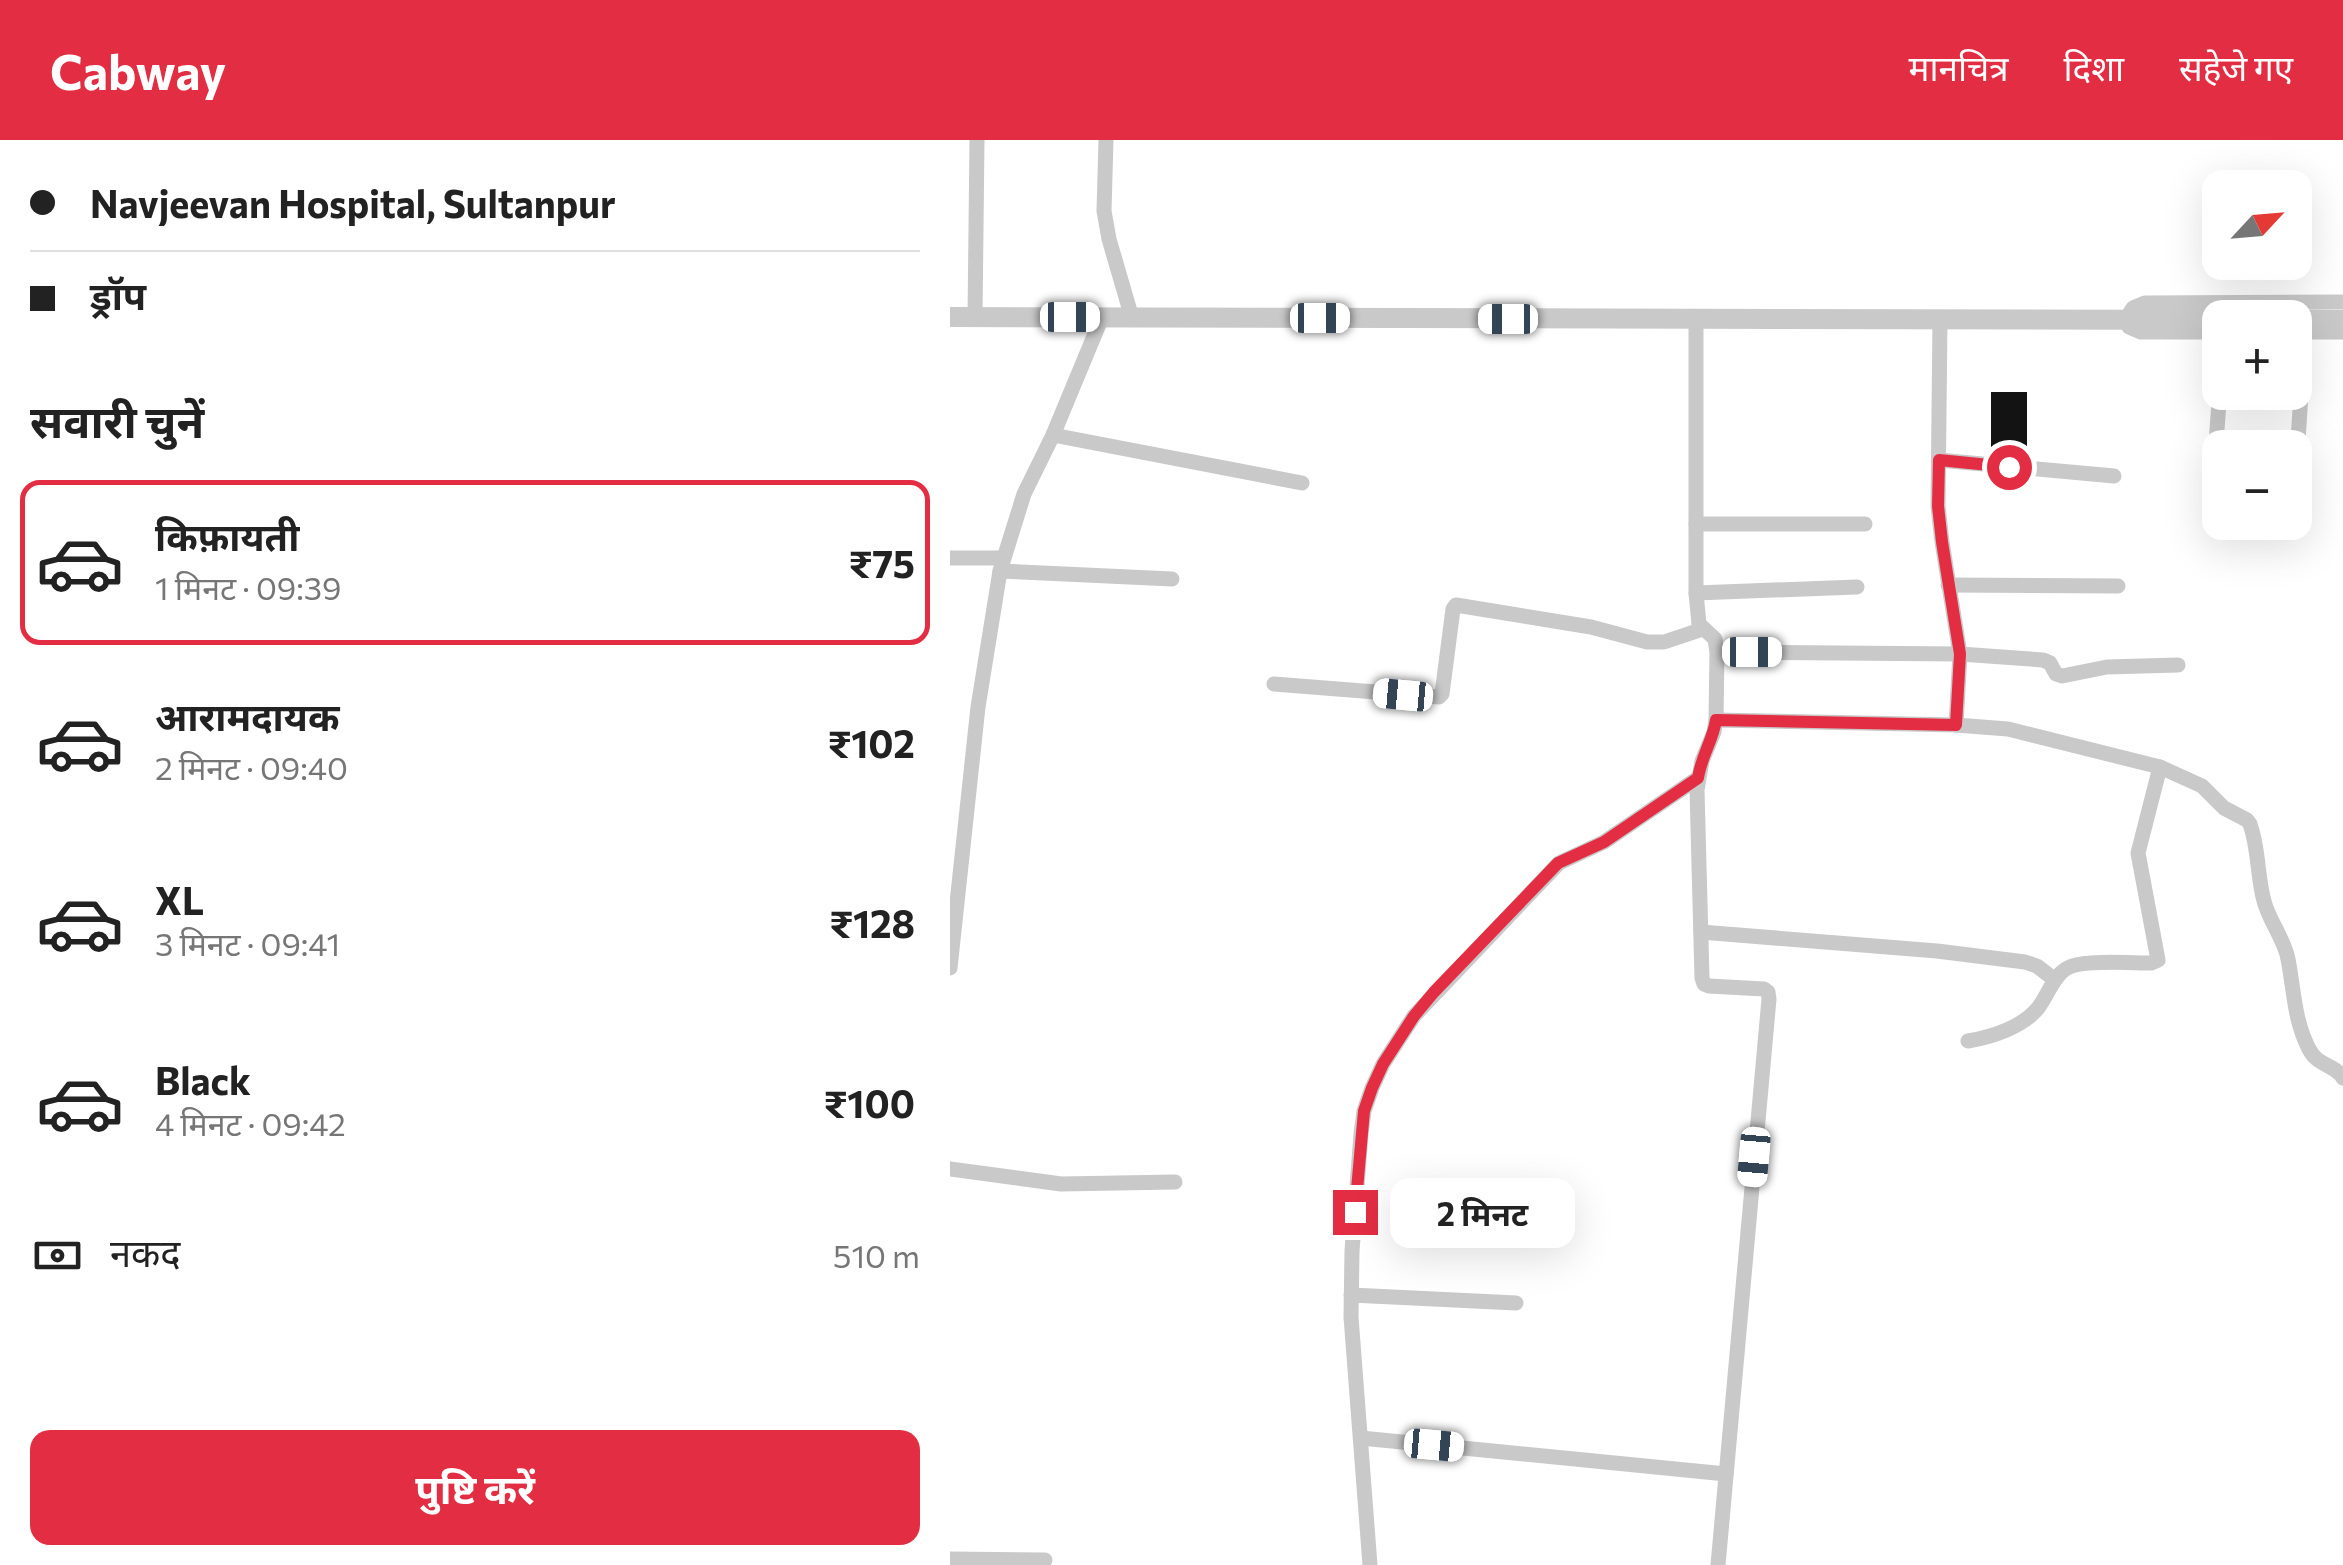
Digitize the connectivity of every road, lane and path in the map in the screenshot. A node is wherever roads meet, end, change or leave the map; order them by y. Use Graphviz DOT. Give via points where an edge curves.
graph roads {
  1 [pos="977,140"];
  2 [pos="1106,140"];
  3 [pos="2343,302"];
  4 [pos="950,317"];
  5 [pos="975,317"];
  6 [pos="1102,317"];
  7 [pos="1132,318"];
  8 [pos="1940,319"];
  9 [pos="1696,320"];
  10 [pos="2136,320"];
  11 [pos="2202,320"];
  12 [pos="2343,320"];
  13 [pos="2312,326"];
  14 [pos="2312,329"];
  15 [pos="2202,332"];
  16 [pos="2343,332"];
  17 [pos="1053,435"];
  18 [pos="1939,460"];
  19 [pos="2114,476"];
  20 [pos="1302,482"];
  21 [pos="1696,524"];
  22 [pos="1865,524"];
  23 [pos="950,558"];
  24 [pos="1002,564"];
  25 [pos="1172,579"];
  26 [pos="1857,586"];
  27 [pos="1948,586"];
  28 [pos="2118,586"];
  29 [pos="1696,593"];
  30 [pos="1703,629"];
  31 [pos="1717,652"];
  32 [pos="1960,654"];
  33 [pos="2178,665"];
  34 [pos="1274,684"];
  35 [pos="1716,720"];
  36 [pos="1956,725"];
  37 [pos="2160,766"];
  38 [pos="1698,778"];
  39 [pos="1701,932"];
  40 [pos="950,968"];
  41 [pos="2056,980"];
  42 [pos="1968,1041"];
  43 [pos="2343,1078"];
  44 [pos="950,1169"];
  45 [pos="1175,1182"];
  46 [pos="1351,1295"];
  47 [pos="1516,1303"];
  48 [pos="1361,1438"];
  49 [pos="1726,1474"];
  50 [pos="950,1559"];
  51 [pos="1045,1560"];
  52 [pos="1370,1565"];
  53 [pos="1718,1565"];
  1 -- 5 [label="street"];
  2 -- 7 [label="street" via="1104,211"];
  3 -- 10 [label="street" via="2145,304 2133,308"];
  4 -- 5 [label="street"];
  5 -- 6 [label="street"];
  6 -- 7 [label="street"];
  6 -- 17 [label="street"];
  7 -- 9 [label="street"];
  8 -- 9 [label="street"];
  8 -- 10 [label="street"];
  8 -- 18 [label="street"];
  9 -- 21 [label="street"];
  10 -- 11 [label="street"];
  10 -- 15 [label="street" via="2129,326 2141,332"];
  12 -- 13 [label="street"];
  14 -- 16 [label="street"];
  17 -- 20 [label="street"];
  17 -- 24 [label="street" via="1024,494"];
  18 -- 19 [label="street"];
  18 -- 27 [label="street"];
  21 -- 22 [label="street"];
  21 -- 29 [label="street"];
  23 -- 24 [label="street"];
  24 -- 25 [label="street"];
  24 -- 40 [label="street" via="978,707"];
  26 -- 29 [label="street"];
  27 -- 28 [label="street"];
  27 -- 32 [label="street"];
  29 -- 30 [label="street"];
  30 -- 31 [label="street" via="1715,638"];
  30 -- 34 [label="street" via="1648,642 1456,605 1439,697"];
  31 -- 32 [label="street"];
  31 -- 35 [label="street"];
  32 -- 33 [label="street" via="2043,660 2062,676 2107,666"];
  32 -- 36 [label="street"];
  35 -- 36 [label="street"];
  35 -- 38 [label="street"];
  36 -- 37 [label="street" via="2008,729"];
  37 -- 41 [label="street" via="2138,853 2158,960 2072,966"];
  37 -- 43 [label="street" via="2202,786 2250,824 2262,895 2287,954 2300,1027 2314,1057"];
  38 -- 39 [label="street"];
  38 -- 46 [label="street" via="1604,842 1558,863 1405,1028 1364,1111"];
  39 -- 41 [label="street" via="2025,962"];
  39 -- 49 [label="street" via="1704,984 1764,988 1769,1000"];
  41 -- 42 [label="street" via="2024,1020"];
  44 -- 45 [label="street" via="1061,1184"];
  46 -- 47 [label="street"];
  46 -- 48 [label="street"];
  48 -- 49 [label="street"];
  48 -- 52 [label="street"];
  49 -- 53 [label="street"];
  50 -- 51 [label="street"];
}
